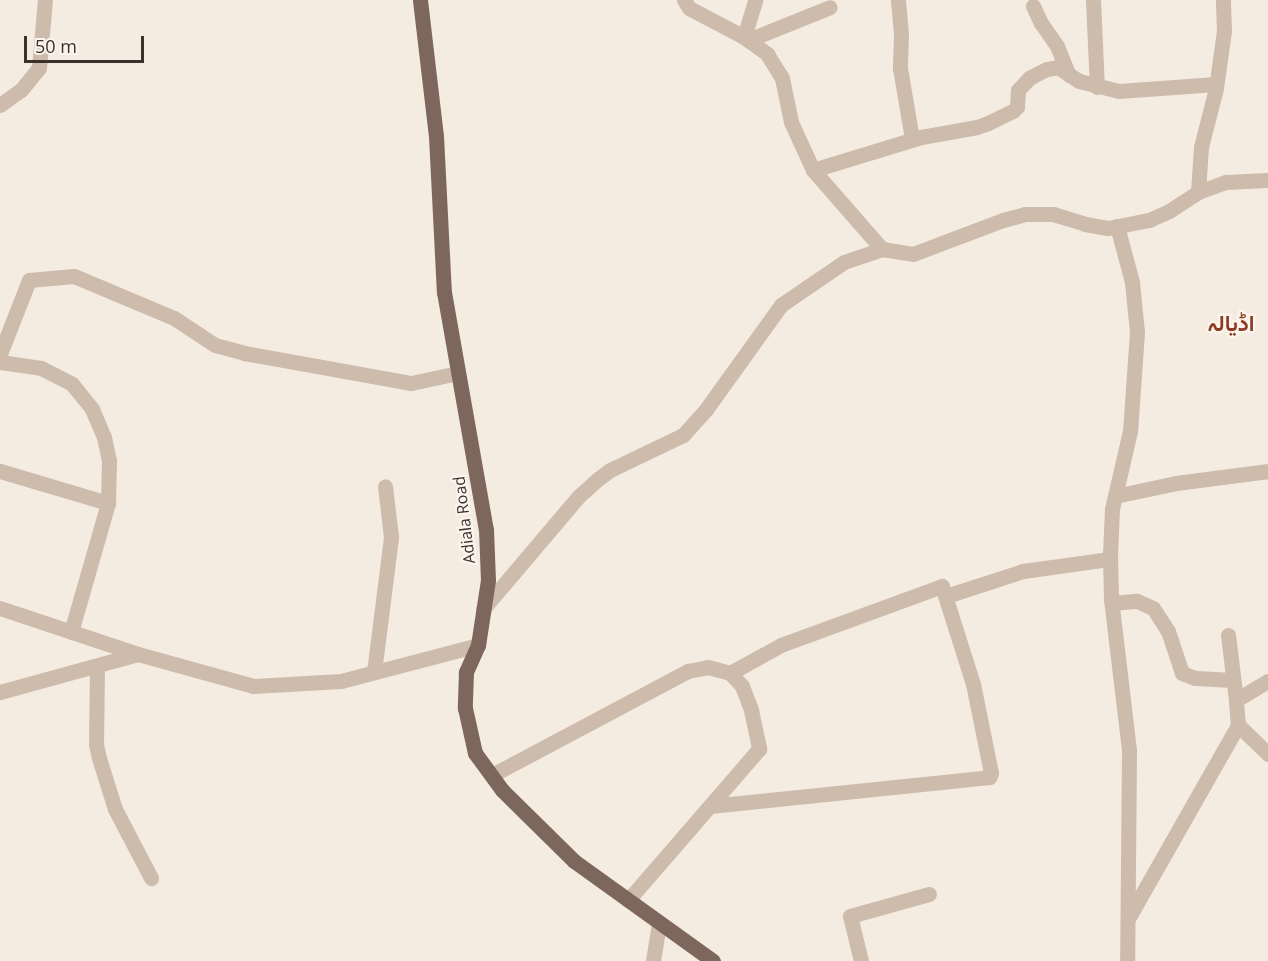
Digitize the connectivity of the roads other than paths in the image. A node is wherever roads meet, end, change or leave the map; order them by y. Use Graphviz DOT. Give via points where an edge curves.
graph roads {
  1 [pos="45,0"];
  2 [pos="420,0"];
  3 [pos="684,0"];
  4 [pos="755,0"];
  5 [pos="898,0"];
  6 [pos="1092,0"];
  7 [pos="1223,0"];
  8 [pos="1033,6"];
  9 [pos="830,7"];
  10 [pos="746,38"];
  11 [pos="1069,75"];
  12 [pos="1216,84"];
  13 [pos="1097,87"];
  14 [pos="0,105"];
  15 [pos="912,139"];
  16 [pos="813,170"];
  17 [pos="1268,180"];
  18 [pos="1198,192"];
  19 [pos="1117,226"];
  20 [pos="882,249"];
  21 [pos="0,354"];
  22 [pos="0,362"];
  23 [pos="458,373"];
  24 [pos="0,471"];
  25 [pos="1268,471"];
  26 [pos="385,486"];
  27 [pos="1115,496"];
  28 [pos="108,503"];
  29 [pos="1110,560"];
  30 [pos="946,596"];
  31 [pos="1112,603"];
  32 [pos="0,608"];
  33 [pos="483,609"];
  34 [pos="71,632"];
  35 [pos="1228,635"];
  36 [pos="478,645"];
  37 [pos="138,654"];
  38 [pos="97,666"];
  39 [pos="374,672"];
  40 [pos="730,673"];
  41 [pos="1233,681"];
  42 [pos="1268,681"];
  43 [pos="0,692"];
  44 [pos="1236,700"];
  45 [pos="1238,725"];
  46 [pos="1268,754"];
  47 [pos="492,775"];
  48 [pos="710,806"];
  49 [pos="152,879"];
  50 [pos="928,894"];
  51 [pos="628,900"];
  52 [pos="1129,917"];
  53 [pos="660,923"];
  54 [pos="652,961"];
  55 [pos="713,961"];
  56 [pos="861,961"];
  57 [pos="1127,961"];
  1 -- 14 [label="street" via="39,68 21,90"];
  2 -- 23 [label="main road, Adiala Road" via="436,136 444,292"];
  3 -- 10 [label="street" via="689,8"];
  4 -- 10 [label="street"];
  5 -- 15 [label="street" via="900,68"];
  6 -- 13 [label="street"];
  7 -- 12 [label="street"];
  8 -- 11 [label="street"];
  9 -- 10 [label="street"];
  10 -- 16 [label="street" via="767,54 782,78 791,122"];
  11 -- 13 [label="street"];
  11 -- 15 [label="street" via="1058,67 1029,78 1018,90 1013,111 977,128"];
  12 -- 13 [label="street" via="1119,91"];
  12 -- 18 [label="street" via="1201,147"];
  15 -- 16 [label="street"];
  16 -- 20 [label="street"];
  17 -- 18 [label="street" via="1226,182"];
  18 -- 19 [label="street" via="1169,211"];
  19 -- 20 [label="street" via="1085,224 1053,214 1025,214 913,254"];
  19 -- 27 [label="street" via="1132,282 1137,332 1130,431"];
  20 -- 33 [label="street" via="844,262 781,305 683,435 597,479"];
  21 -- 23 [label="street" via="29,280 74,276 174,318 215,345 244,353 411,383"];
  22 -- 28 [label="street" via="41,368 72,384 82,395 104,437 109,461"];
  23 -- 33 [label="main road, Adiala Road" via="486,529 488,580"];
  24 -- 28 [label="street"];
  25 -- 27 [label="street"];
  26 -- 39 [label="street" via="391,537"];
  27 -- 29 [label="street"];
  28 -- 34 [label="street"];
  29 -- 30 [label="street" via="1023,571"];
  29 -- 31 [label="street"];
  30 -- 40 [label="street" via="942,586 937,585 781,645"];
  30 -- 48 [label="street" via="973,684 989,777"];
  31 -- 41 [label="street" via="1137,601 1153,608 1168,631 1182,673"];
  31 -- 52 [label="street" via="1130,751"];
  32 -- 34 [label="street"];
  33 -- 36 [label="main road, Adiala Road"];
  34 -- 37 [label="street"];
  35 -- 41 [label="street"];
  36 -- 39 [label="street"];
  36 -- 47 [label="main road, Adiala Road" via="466,672 465,708 475,753"];
  37 -- 38 [label="street"];
  37 -- 39 [label="street" via="253,686 341,681"];
  38 -- 43 [label="street"];
  38 -- 49 [label="street" via="99,758 115,809"];
  40 -- 47 [label="street" via="708,668 688,670"];
  40 -- 48 [label="street" via="742,686 759,749"];
  41 -- 44 [label="street"];
  42 -- 44 [label="street"];
  44 -- 45 [label="street"];
  45 -- 46 [label="street"];
  45 -- 52 [label="street"];
  47 -- 51 [label="main road, Adiala Road" via="502,790 574,861"];
  48 -- 51 [label="street"];
  50 -- 56 [label="street" via="850,916"];
  51 -- 53 [label="main road, Adiala Road"];
  52 -- 57 [label="street"];
  53 -- 54 [label="street"];
  53 -- 55 [label="main road, Adiala Road"];
}
